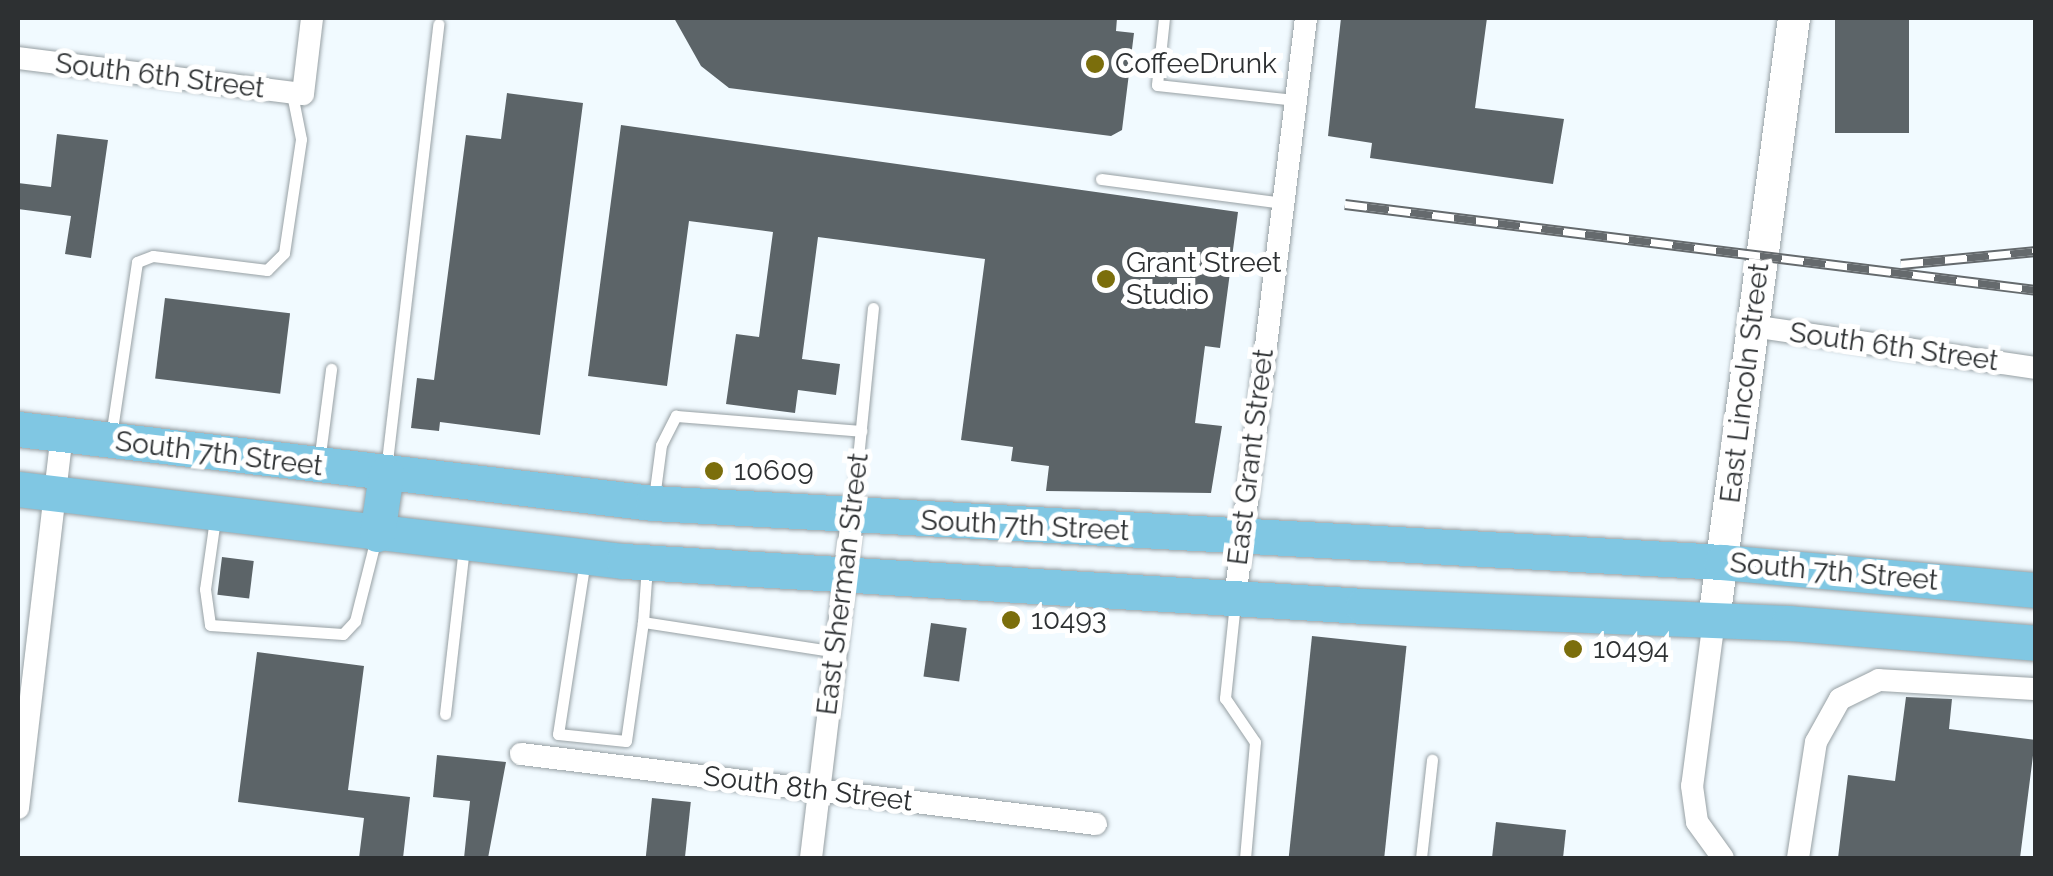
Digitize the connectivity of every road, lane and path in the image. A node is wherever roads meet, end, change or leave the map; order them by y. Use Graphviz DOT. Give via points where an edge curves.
graph roads {
  1 [pos="312,18"];
  2 [pos="1164,18"];
  3 [pos="1306,18"];
  4 [pos="1794,18"];
  5 [pos="438,24"];
  6 [pos="18,58"];
  7 [pos="296,92"];
  8 [pos="1296,100"];
  9 [pos="1102,179"];
  10 [pos="1283,203"];
  11 [pos="873,308"];
  12 [pos="1752,326"];
  13 [pos="2036,368"];
  14 [pos="330,369"];
  15 [pos="18,429"];
  16 [pos="861,431"];
  17 [pos="62,434"];
  18 [pos="110,440"];
  19 [pos="318,466"];
  20 [pos="386,474"];
  21 [pos="18,489"];
  22 [pos="56,493"];
  23 [pos="654,503"];
  24 [pos="216,513"];
  25 [pos="852,516"];
  26 [pos="377,534"];
  27 [pos="1242,537"];
  28 [pos="464,544"];
  29 [pos="585,556"];
  30 [pos="647,562"];
  31 [pos="1722,562"];
  32 [pos="845,577"];
  33 [pos="2036,590"];
  34 [pos="1235,599"];
  35 [pos="1714,620"];
  36 [pos="643,622"];
  37 [pos="2036,643"];
  38 [pos="836,652"];
  39 [pos="2036,690"];
  40 [pos="24,700"];
  41 [pos="445,714"];
  42 [pos="521,754"];
  43 [pos="1432,760"];
  44 [pos="820,790"];
  45 [pos="18,808"];
  46 [pos="1096,824"];
  47 [pos="811,858"];
  48 [pos="1244,858"];
  49 [pos="1421,858"];
  50 [pos="1723,858"];
  51 [pos="1798,858"];
  1 -- 7 [label="street"];
  2 -- 8 [label="lane" via="1157,86"];
  3 -- 8 [label="street, East Grant Street"];
  4 -- 12 [label="main road, East Lincoln Street"];
  5 -- 20 [label="lane"];
  6 -- 7 [label="street, South 6th Street"];
  7 -- 18 [label="lane" via="302,139 284,253 267,270 153,256 137,262"];
  8 -- 10 [label="street, East Grant Street"];
  9 -- 10 [label="lane"];
  10 -- 27 [label="street, East Grant Street"];
  11 -- 16 [label="lane, East Sherman Street"];
  12 -- 13 [label="street, South 6th Street"];
  12 -- 31 [label="main road, East Lincoln Street"];
  14 -- 19 [label="lane"];
  15 -- 17 [label="main road, South 7th Street"];
  16 -- 23 [label="lane" via="676,416 661,445"];
  16 -- 25 [label="lane, East Sherman Street"];
  17 -- 18 [label="main road, South 7th Street"];
  17 -- 22 [label="street"];
  18 -- 19 [label="main road, South 7th Street"];
  19 -- 20 [label="main road, South 7th Street"];
  20 -- 23 [label="main road, South 7th Street"];
  20 -- 26 [label="main road"];
  21 -- 22 [label="main road, South 7th Street"];
  22 -- 24 [label="main road, South 7th Street"];
  22 -- 40 [label="street"];
  23 -- 25 [label="main road, South 7th Street"];
  24 -- 26 [label="main road, South 7th Street"];
  24 -- 26 [label="lane" via="205,589 210,625 343,634 355,621"];
  25 -- 27 [label="main road, South 7th Street"];
  25 -- 32 [label="street, East Sherman Street"];
  26 -- 28 [label="main road, South 7th Street"];
  27 -- 31 [label="main road, South 7th Street"];
  27 -- 34 [label="street, East Grant Street"];
  28 -- 29 [label="main road, South 7th Street"];
  28 -- 41 [label="lane"];
  29 -- 30 [label="main road, South 7th Street"];
  29 -- 36 [label="lane" via="558,734 626,741"];
  30 -- 32 [label="main road, South 7th Street"];
  30 -- 36 [label="lane"];
  31 -- 33 [label="main road, South 7th Street"];
  31 -- 35 [label="main road, East Lincoln Street"];
  32 -- 34 [label="main road, South 7th Street"];
  32 -- 38 [label="street, East Sherman Street"];
  34 -- 35 [label="main road, South 7th Street"];
  34 -- 48 [label="lane" via="1225,698 1255,742"];
  35 -- 37 [label="main road, South 7th Street"];
  35 -- 50 [label="street, East Lincoln Street" via="1692,786 1697,822"];
  36 -- 38 [label="lane"];
  38 -- 44 [label="street, East Sherman Street"];
  39 -- 51 [label="street" via="1879,680 1840,700 1816,742"];
  40 -- 45 [label="street"];
  42 -- 44 [label="street, South 8th Street"];
  43 -- 49 [label="lane"];
  44 -- 46 [label="street, South 8th Street"];
  44 -- 47 [label="street, East Sherman Street"];
}
